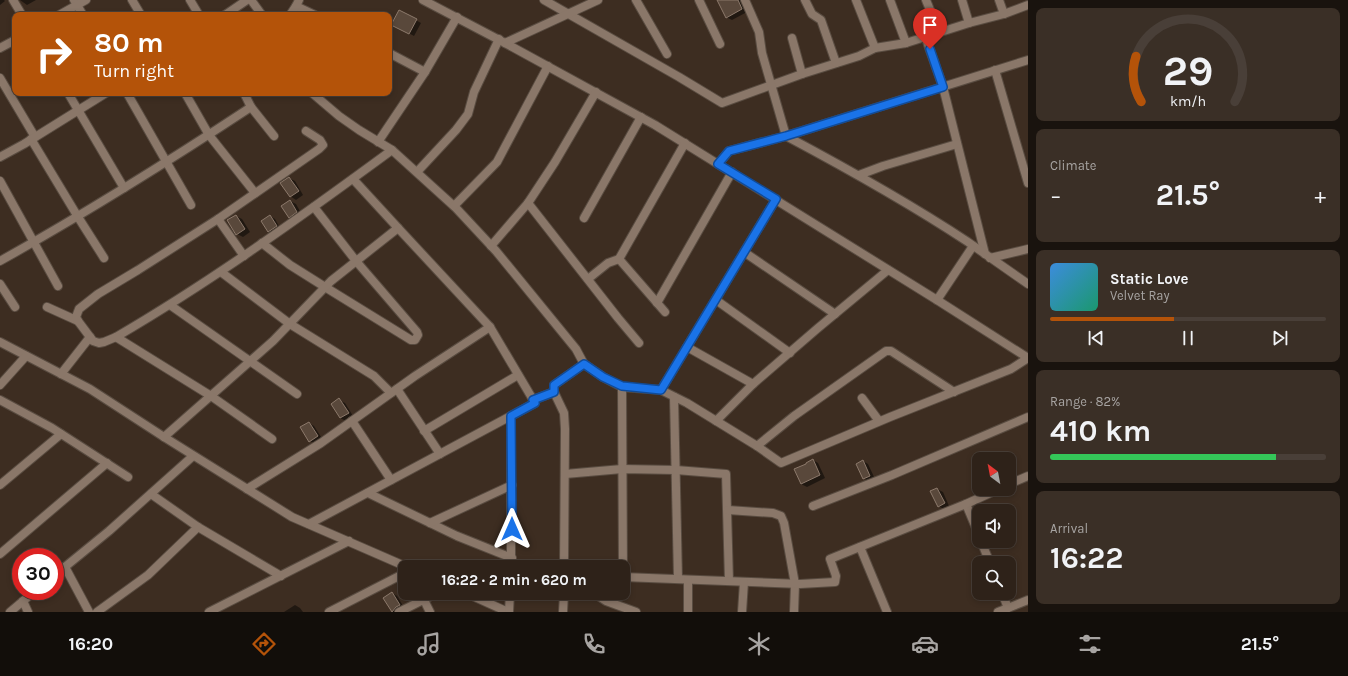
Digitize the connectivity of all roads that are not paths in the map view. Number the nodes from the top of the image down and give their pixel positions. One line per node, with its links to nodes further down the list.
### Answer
1 (13, 0): 22 (street)
2 (86, 0): 19 (street)
3 (132, 0): 25 (street)
4 (190, 0): 26 (street)
5 (247, 0): 27 (street)
6 (251, 0): 28 (street)
7 (423, 0): 33 (street)
8 (544, 0): 31 (street)
9 (598, 0): 31 (street)
10 (636, 0): 44 (street)
11 (699, 0): 41 (street)
12 (745, 0): 53 (street)
13 (805, 0): 47 (street)
14 (856, 0): 43 (street)
15 (890, 0): 40 (street)
16 (926, 0): 35 (street)
17 (962, 0): 34 (street)
18 (999, 0): 32 (street)
19 (76, 2): 23 (street); 24 (street)
20 (298, 3): 29 (street); 30 (street)
21 (1028, 5): 32 (street)
22 (20, 12)
23 (63, 12)
24 (81, 12)
25 (139, 12)
26 (197, 12)
27 (229, 12)
28 (260, 12)
29 (292, 12)
30 (310, 12)
31 (568, 14): 38 (street); 53 (street)
32 (1004, 14): 34 (street)
33 (457, 17): 38 (street); 50 (street)
34 (969, 22): 35 (street)
35 (939, 32): 36 (street)
36 (925, 36): 40 (street); 54 (street)
37 (792, 38): 51 (street)
38 (502, 41): 48 (street); 77 (street)
39 (12, 42): 42 (street)
40 (906, 43): 43 (street)
41 (720, 44)
42 (0, 48)
43 (875, 48): 47 (street)
44 (667, 54)
45 (392, 55): 50 (street)
46 (1028, 60): 49 (street)
47 (836, 63): 51 (street)
48 (548, 66): 55 (street); 88 (street)
49 (995, 70): 54 (street); 82 (street)
50 (425, 72): 70 (street)
51 (802, 74): 53 (street)
52 (0, 78): 69 (street)
53 (772, 85): 68 (street)
54 (943, 87): 68 (street); 72 (street)
55 (596, 92): 64 (street); 86 (street)
56 (70, 96): 63 (street)
57 (101, 96): 63 (street)
58 (129, 96): 75 (street)
59 (187, 96): 66 (street)
60 (246, 96): 62 (street)
61 (316, 96): 70 (street)
62 (251, 107): 66 (street); 67 (street)
63 (78, 110): 69 (street); 83 (street)
64 (640, 117): 71 (street); 91 (street)
65 (306, 131): 84 (street)
66 (209, 135): 75 (street); 84 (street)
67 (274, 136)
68 (786, 136): 76 (street); 79 (street)
69 (33, 138): 74 (street); 90 (street)
70 (378, 142): 73 (street)
71 (685, 143): 76 (street); 103 (street)
72 (957, 144): 79 (street); 101 (street)
73 (392, 150): 77 (street); 80 (street)
74 (0, 157)
75 (166, 162): 83 (street); 87 (street)
76 (718, 164): 78 (street)
77 (417, 172): 88 (street)
78 (732, 172): 85 (street); 115 (street)
79 (859, 175): 97 (street)
80 (353, 179): 89 (street); 93 (street)
81 (0, 182): 94 (street)
82 (1028, 183)
83 (124, 188): 90 (street)
84 (255, 193): 92 (street)
85 (776, 199): 99 (street); 106 (street)
86 (528, 203): 96 (street); 108 (street)
87 (191, 205)
88 (454, 206): 96 (street)
89 (314, 207): 95 (street); 105 (street)
90 (78, 217): 94 (street); 102 (street)
91 (584, 218)
92 (218, 219): 100 (street); 121 (street)
93 (398, 228): 105 (street); 123 (street)
94 (34, 242): 104 (street); 111 (street)
95 (262, 243): 100 (street); 112 (street)
96 (492, 246): 133 (street)
97 (973, 246): 101 (street); 114 (street)
98 (1028, 249): 101 (street)
99 (744, 252): 113 (street); 120 (street)
100 (244, 256): 107 (street)
101 (988, 256): 110 (street)
102 (104, 258)
103 (619, 259): 108 (street); 115 (street)
104 (0, 261)
105 (356, 261): 112 (street); 112 (street)
106 (888, 270): 114 (street); 120 (street)
107 (221, 272): 116 (street); 122 (street)
108 (588, 279): 127 (street)
109 (0, 284): 118 (street)
110 (1028, 284)
111 (58, 286)
112 (325, 287): 122 (street)
113 (716, 300): 128 (street); 129 (street)
114 (937, 300): 131 (street)
115 (657, 303): 119 (street)
116 (170, 305): 125 (street); 132 (street)
117 (47, 307): 121 (street)
118 (15, 308)
119 (665, 312)
120 (835, 314): 129 (street)
121 (78, 322): 124 (street)
122 (290, 324): 132 (street); 140 (street)
123 (490, 327): 135 (street); 140 (street)
124 (90, 337): 125 (street); 134 (street)
125 (116, 337): 144 (street)
126 (0, 342): 130 (street)
127 (639, 343)
128 (687, 347): 136 (street); 139 (street)
129 (790, 353): 136 (street)
130 (26, 356): 134 (street); 137 (street)
131 (1028, 358): 142 (street)
132 (250, 361): 143 (street); 144 (street)
133 (584, 364): 138 (street); 141 (street)
134 (61, 374): 156 (street)
135 (518, 374): 148 (street); 154 (street)
136 (754, 384): 152 (street)
137 (0, 385)
138 (622, 386): 139 (street); 162 (street)
139 (661, 390): 145 (street)
140 (394, 391): 151 (street); 154 (street)
141 (554, 392): 148 (street); 164 (street)
142 (954, 392): 153 (street); 158 (street)
143 (297, 394)
144 (211, 396): 156 (street); 157 (street)
145 (674, 397): 152 (street); 163 (street)
146 (862, 398): 153 (street)
147 (0, 400): 155 (street)
148 (533, 400): 149 (street)
149 (511, 416): 159 (street); 170 (street)
150 (1028, 417): 176 (street)
151 (352, 421): 167 (street); 171 (street)
152 (716, 421): 158 (street)
153 (880, 421): 158 (street)
154 (424, 431): 159 (street)
155 (61, 434): 161 (street); 169 (street)
156 (164, 437): 160 (street)
157 (272, 439)
158 (757, 446)
159 (440, 454): 167 (street)
160 (193, 456): 171 (street); 173 (street)
161 (107, 463): 166 (street); 184 (street)
162 (622, 469): 163 (street); 164 (street); 187 (street)
163 (676, 470): 177 (street); 193 (street)
164 (565, 474): 186 (street)
165 (1028, 476): 168 (street)
166 (128, 477)
167 (391, 480): 172 (street)
168 (1016, 481)
169 (0, 485)
170 (512, 485): 179 (street); 185 (street)
171 (247, 489): 180 (street)
172 (368, 493): 179 (street); 180 (street)
173 (151, 494): 181 (street); 189 (street)
174 (984, 496): 175 (street)
175 (966, 504): 178 (street); 183 (street)
176 (812, 506)
177 (728, 510): 195 (street); 197 (street)
178 (972, 518)
179 (430, 523): 185 (street)
180 (310, 524): 182 (street)
181 (198, 527): 190 (street); 210 (street)
182 (349, 541): 188 (street); 190 (street)
183 (860, 546): 197 (street); 221 (street)
184 (0, 554)
185 (512, 558)
186 (564, 560)
187 (623, 560)
188 (398, 563)
189 (65, 567): 209 (street)
190 (281, 576): 211 (street)
191 (630, 577): 193 (street)
192 (398, 578): 212 (street)
193 (678, 579): 194 (street)
194 (688, 580): 195 (street); 218 (street)
195 (729, 581): 196 (street)
196 (744, 582): 197 (street); 219 (street)
197 (795, 584): 220 (street)
198 (424, 600): 213 (street); 214 (street)
199 (481, 600): 215 (street)
200 (509, 600): 215 (street)
201 (564, 600): 216 (street)
202 (604, 600): 217 (street)
203 (1005, 600): 206 (street)
204 (1028, 600): 206 (street)
205 (23, 601): 207 (street); 208 (street)
206 (1008, 608): 222 (street)
207 (10, 612)
208 (28, 612)
209 (89, 612)
210 (97, 612)
211 (209, 612)
212 (329, 612)
213 (399, 612)
214 (430, 612)
215 (507, 612)
216 (563, 612)
217 (636, 612)
218 (688, 612)
219 (742, 612)
220 (794, 612)
221 (887, 612)
222 (998, 612)

